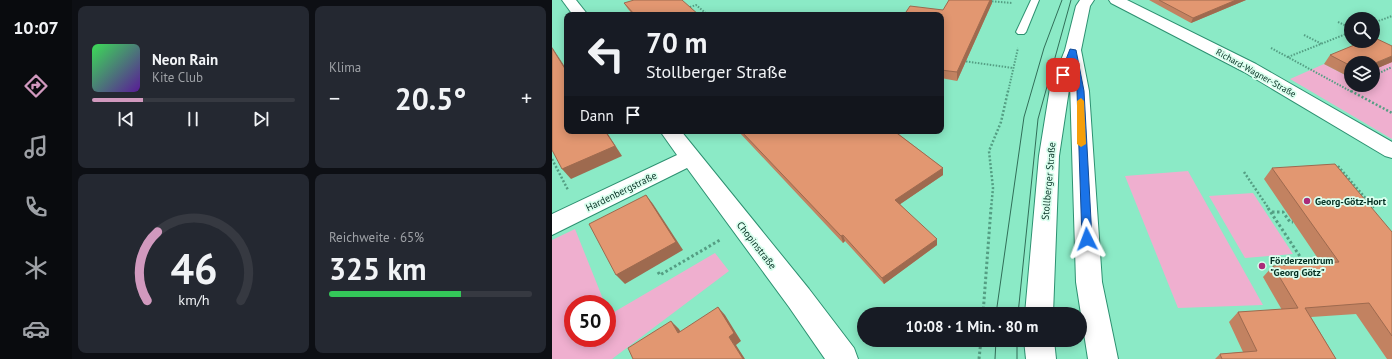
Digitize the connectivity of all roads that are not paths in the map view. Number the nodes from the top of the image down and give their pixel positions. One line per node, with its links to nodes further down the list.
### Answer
1 (569, 0): 5 (street)
2 (1116, 0): 9 (street, Richard-Wagner-Straße)
3 (1084, 2): 7 (street, Stollberger Straße)
4 (1034, 3): 6 (lane)
5 (579, 12)
6 (1021, 32)
7 (1073, 50): 12 (street, Stollberger Straße); 16 (street, Stollberger Straße)
8 (672, 134): 10 (street, Chopinstraße)
9 (1392, 151)
10 (690, 157): 11 (street, Hardenbergstraße); 14 (street, Chopinstraße)
11 (552, 225)
12 (1039, 307)
13 (1040, 347): 15 (street)
14 (843, 359)
15 (1041, 359)
16 (1103, 359)

